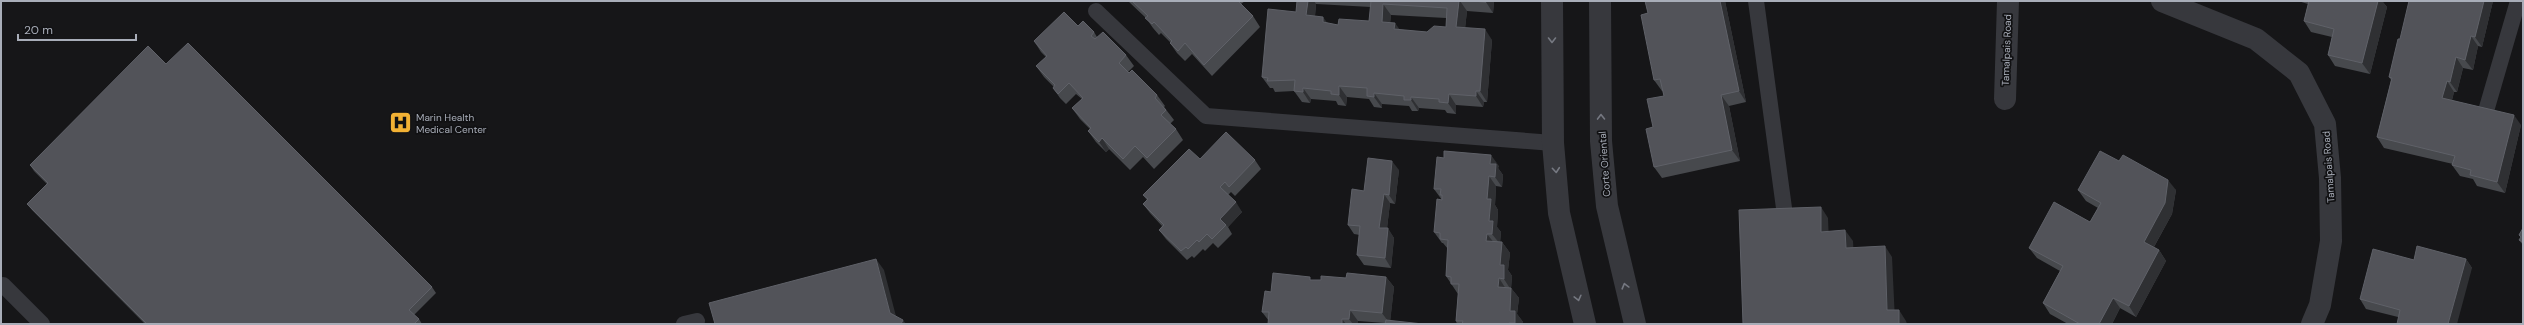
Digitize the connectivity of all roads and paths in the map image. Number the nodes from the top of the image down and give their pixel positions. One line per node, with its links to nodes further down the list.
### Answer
1 (1552, 1): 10 (street, one-way to 10)
2 (1600, 1): 15 (street, Corte Oriental, one-way to 2)
3 (1756, 1): 11 (lane)
4 (2008, 1): 8 (street, Tamalpais Road)
5 (2162, 1): 16 (street, Tamalpais Road)
6 (2518, 1): 9 (lane)
7 (1096, 11): 10 (lane)
8 (2005, 99)
9 (2486, 111)
10 (1553, 143): 14 (street, one-way to 14)
11 (1784, 208)
12 (1, 287): 13 (lane)
13 (42, 324)
14 (1585, 324)
15 (1635, 324)
16 (2312, 324)

